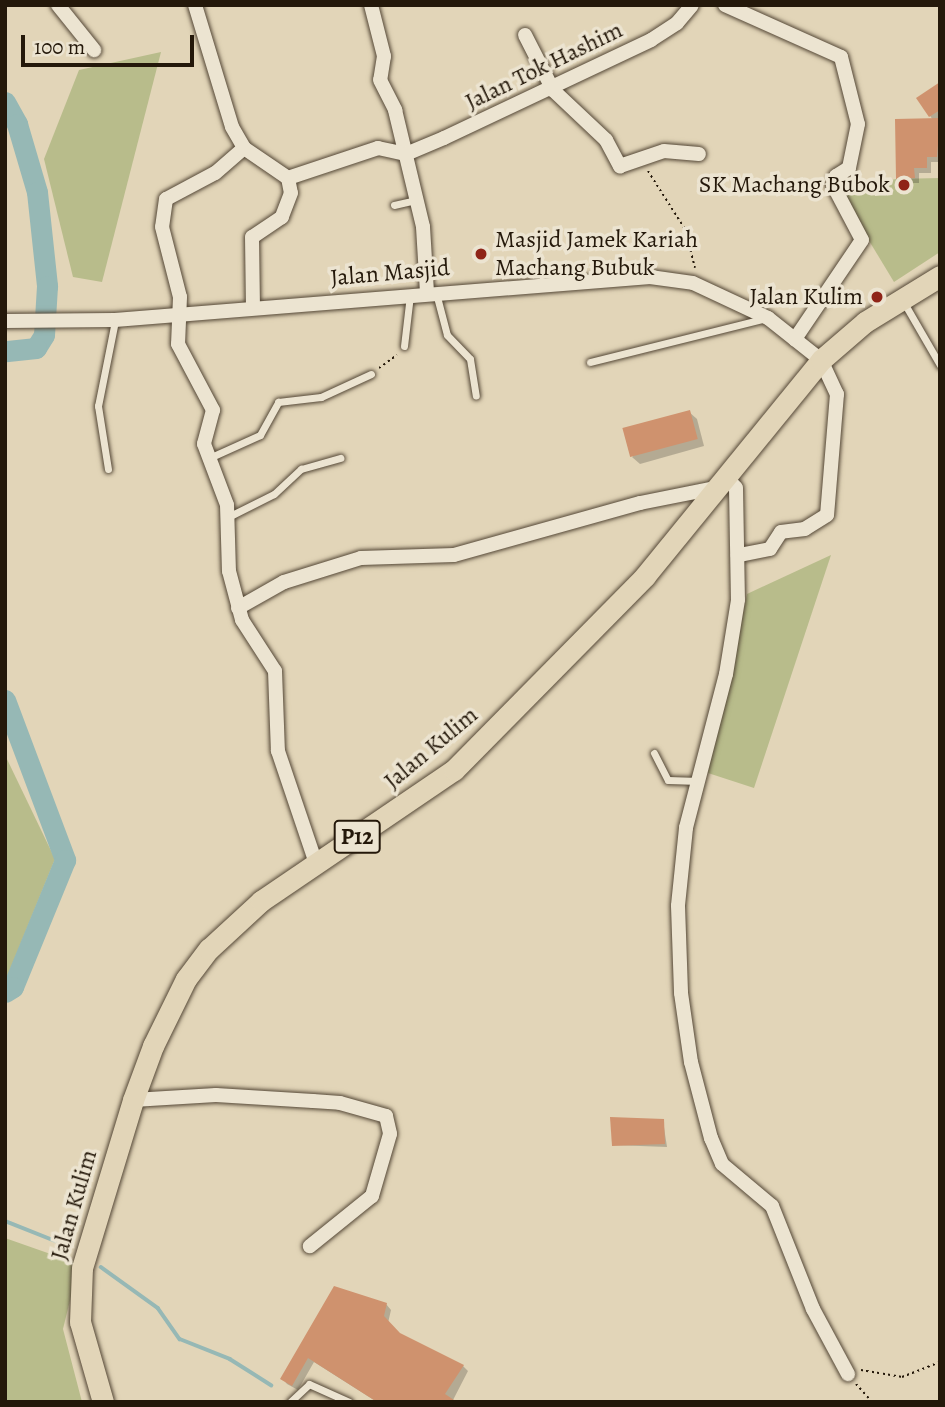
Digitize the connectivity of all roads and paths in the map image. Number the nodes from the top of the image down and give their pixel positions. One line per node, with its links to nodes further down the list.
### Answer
1 (58, 5): 7 (street)
2 (195, 5): 9 (street)
3 (371, 5): 10 (street)
4 (692, 5): 8 (street, Jalan Tok Hashim)
5 (725, 5): 26 (street)
6 (525, 35): 8 (street)
7 (94, 50)
8 (553, 90): 10 (street, Jalan Tok Hashim); 12 (street)
9 (244, 148): 13 (street); 22 (street)
10 (406, 154): 13 (street); 14 (street)
11 (699, 154): 12 (street)
12 (642, 161): 17 (path)
13 (288, 178): 21 (street)
14 (416, 201): 15 (lane); 18 (street)
15 (394, 205)
16 (940, 276): 20 (main road, Jalan Kulim / P12)
17 (696, 284): 18 (street, Jalan Masjid); 23 (street, Jalan Masjid)
18 (432, 293): 19 (street, Jalan Masjid); 32 (lane)
19 (411, 294): 21 (street, Jalan Masjid); 27 (lane)
20 (901, 297): 28 (main road, Jalan Kulim / P12); 30 (lane)
21 (253, 308): 22 (street, Jalan Masjid)
22 (178, 314): 24 (street, Jalan Masjid); 33 (street)
23 (768, 318): 26 (street, Jalan Masjid); 29 (lane)
24 (115, 320): 25 (street, Jalan Masjid); 35 (lane)
25 (5, 321)
26 (795, 339): 28 (street, Jalan Masjid)
27 (404, 345): 31 (path)
28 (821, 360): 36 (main road, Jalan Kulim / P12); 38 (street)
29 (590, 362)
30 (940, 365)
31 (371, 374): 33 (lane)
32 (476, 396)
33 (208, 458): 37 (street)
34 (340, 458): 37 (lane)
35 (108, 469)
36 (720, 482): 38 (street); 39 (street); 42 (main road, Jalan Kulim / P12)
37 (228, 518): 39 (street)
38 (738, 555): 41 (street)
39 (238, 608): 42 (street)
40 (654, 753): 41 (lane)
41 (699, 781): 46 (street)
42 (316, 863): 43 (main road, Jalan Kulim / P12)
43 (134, 1100): 44 (street); 47 (main road, Jalan Kulim / P12)
44 (310, 1246)
45 (940, 1362): 46 (path)
46 (848, 1374): 50 (path)
47 (103, 1402)
48 (290, 1402): 49 (lane)
49 (349, 1402)
50 (872, 1402)

